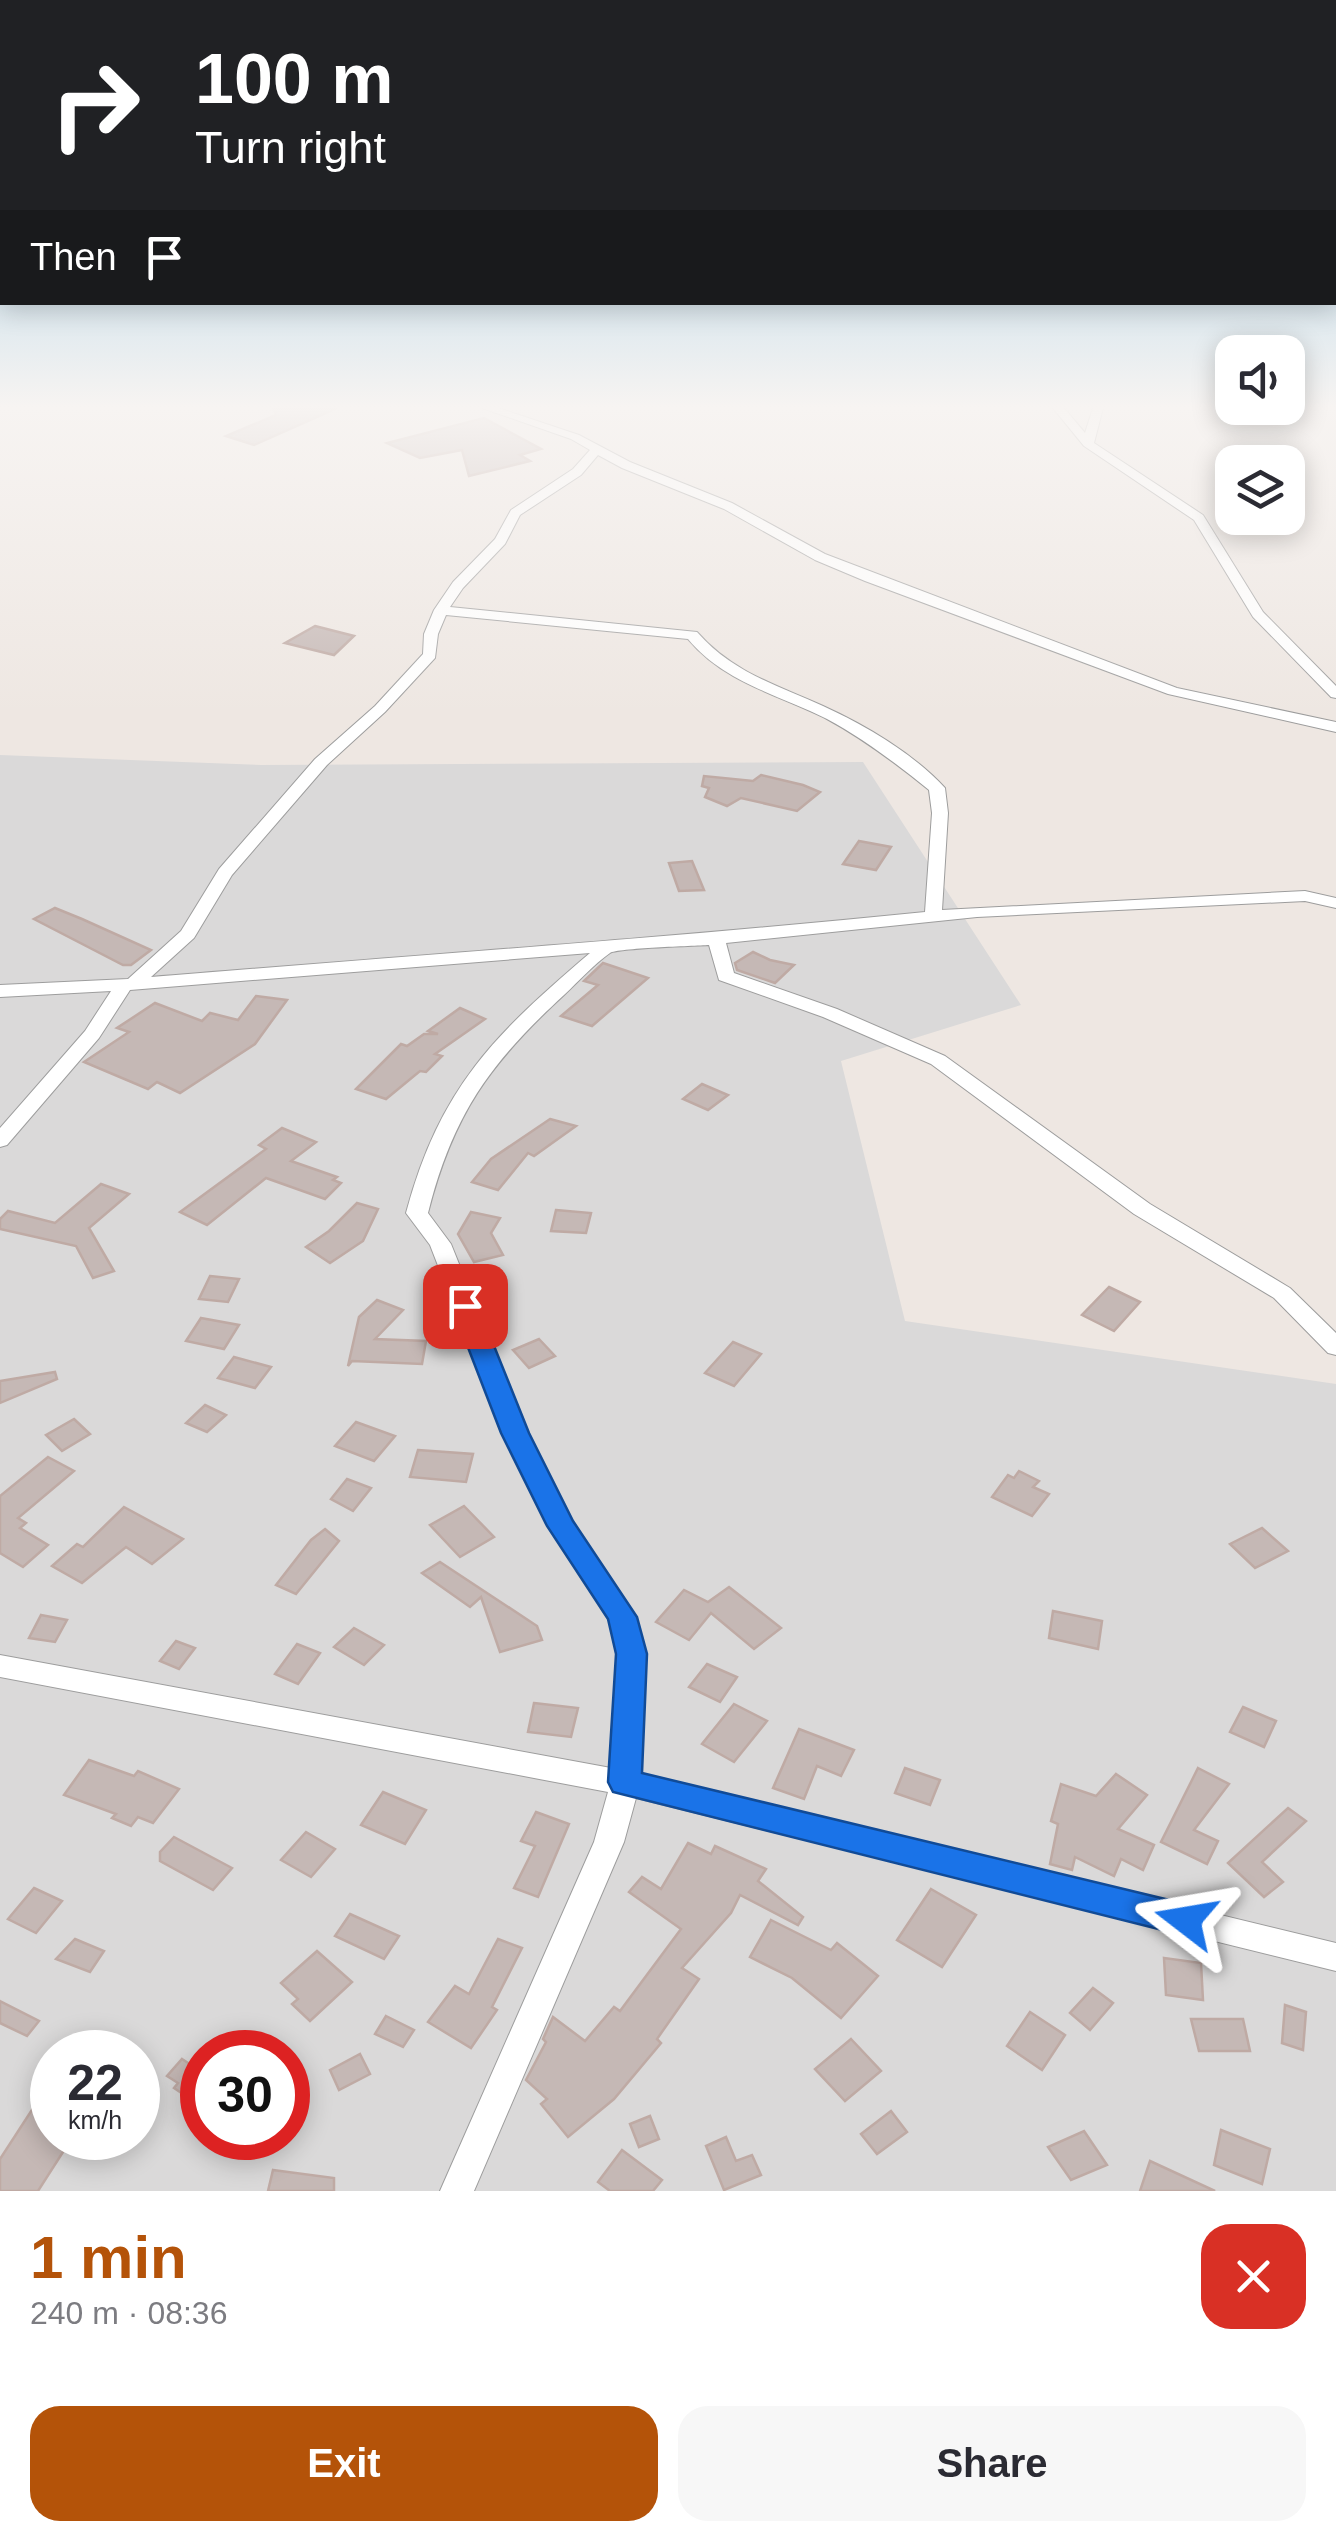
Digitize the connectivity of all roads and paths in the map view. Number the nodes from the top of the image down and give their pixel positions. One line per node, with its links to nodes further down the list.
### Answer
1 (521, 510): 4 (street)
2 (736, 510): 6 (street)
3 (1186, 510): 5 (street)
4 (441, 610): 8 (street); 11 (street)
5 (1336, 694)
6 (1336, 727)
7 (1336, 904): 8 (street)
8 (933, 916): 9 (street)
9 (716, 939): 10 (street); 14 (street)
10 (587, 947): 11 (street); 16 (street)
11 (128, 985): 12 (street); 13 (street)
12 (0, 991)
13 (0, 1141)
14 (1336, 1346)
15 (0, 1666): 16 (street)
16 (625, 1782): 17 (street); 18 (street)
17 (1336, 1957)
18 (457, 2191)

